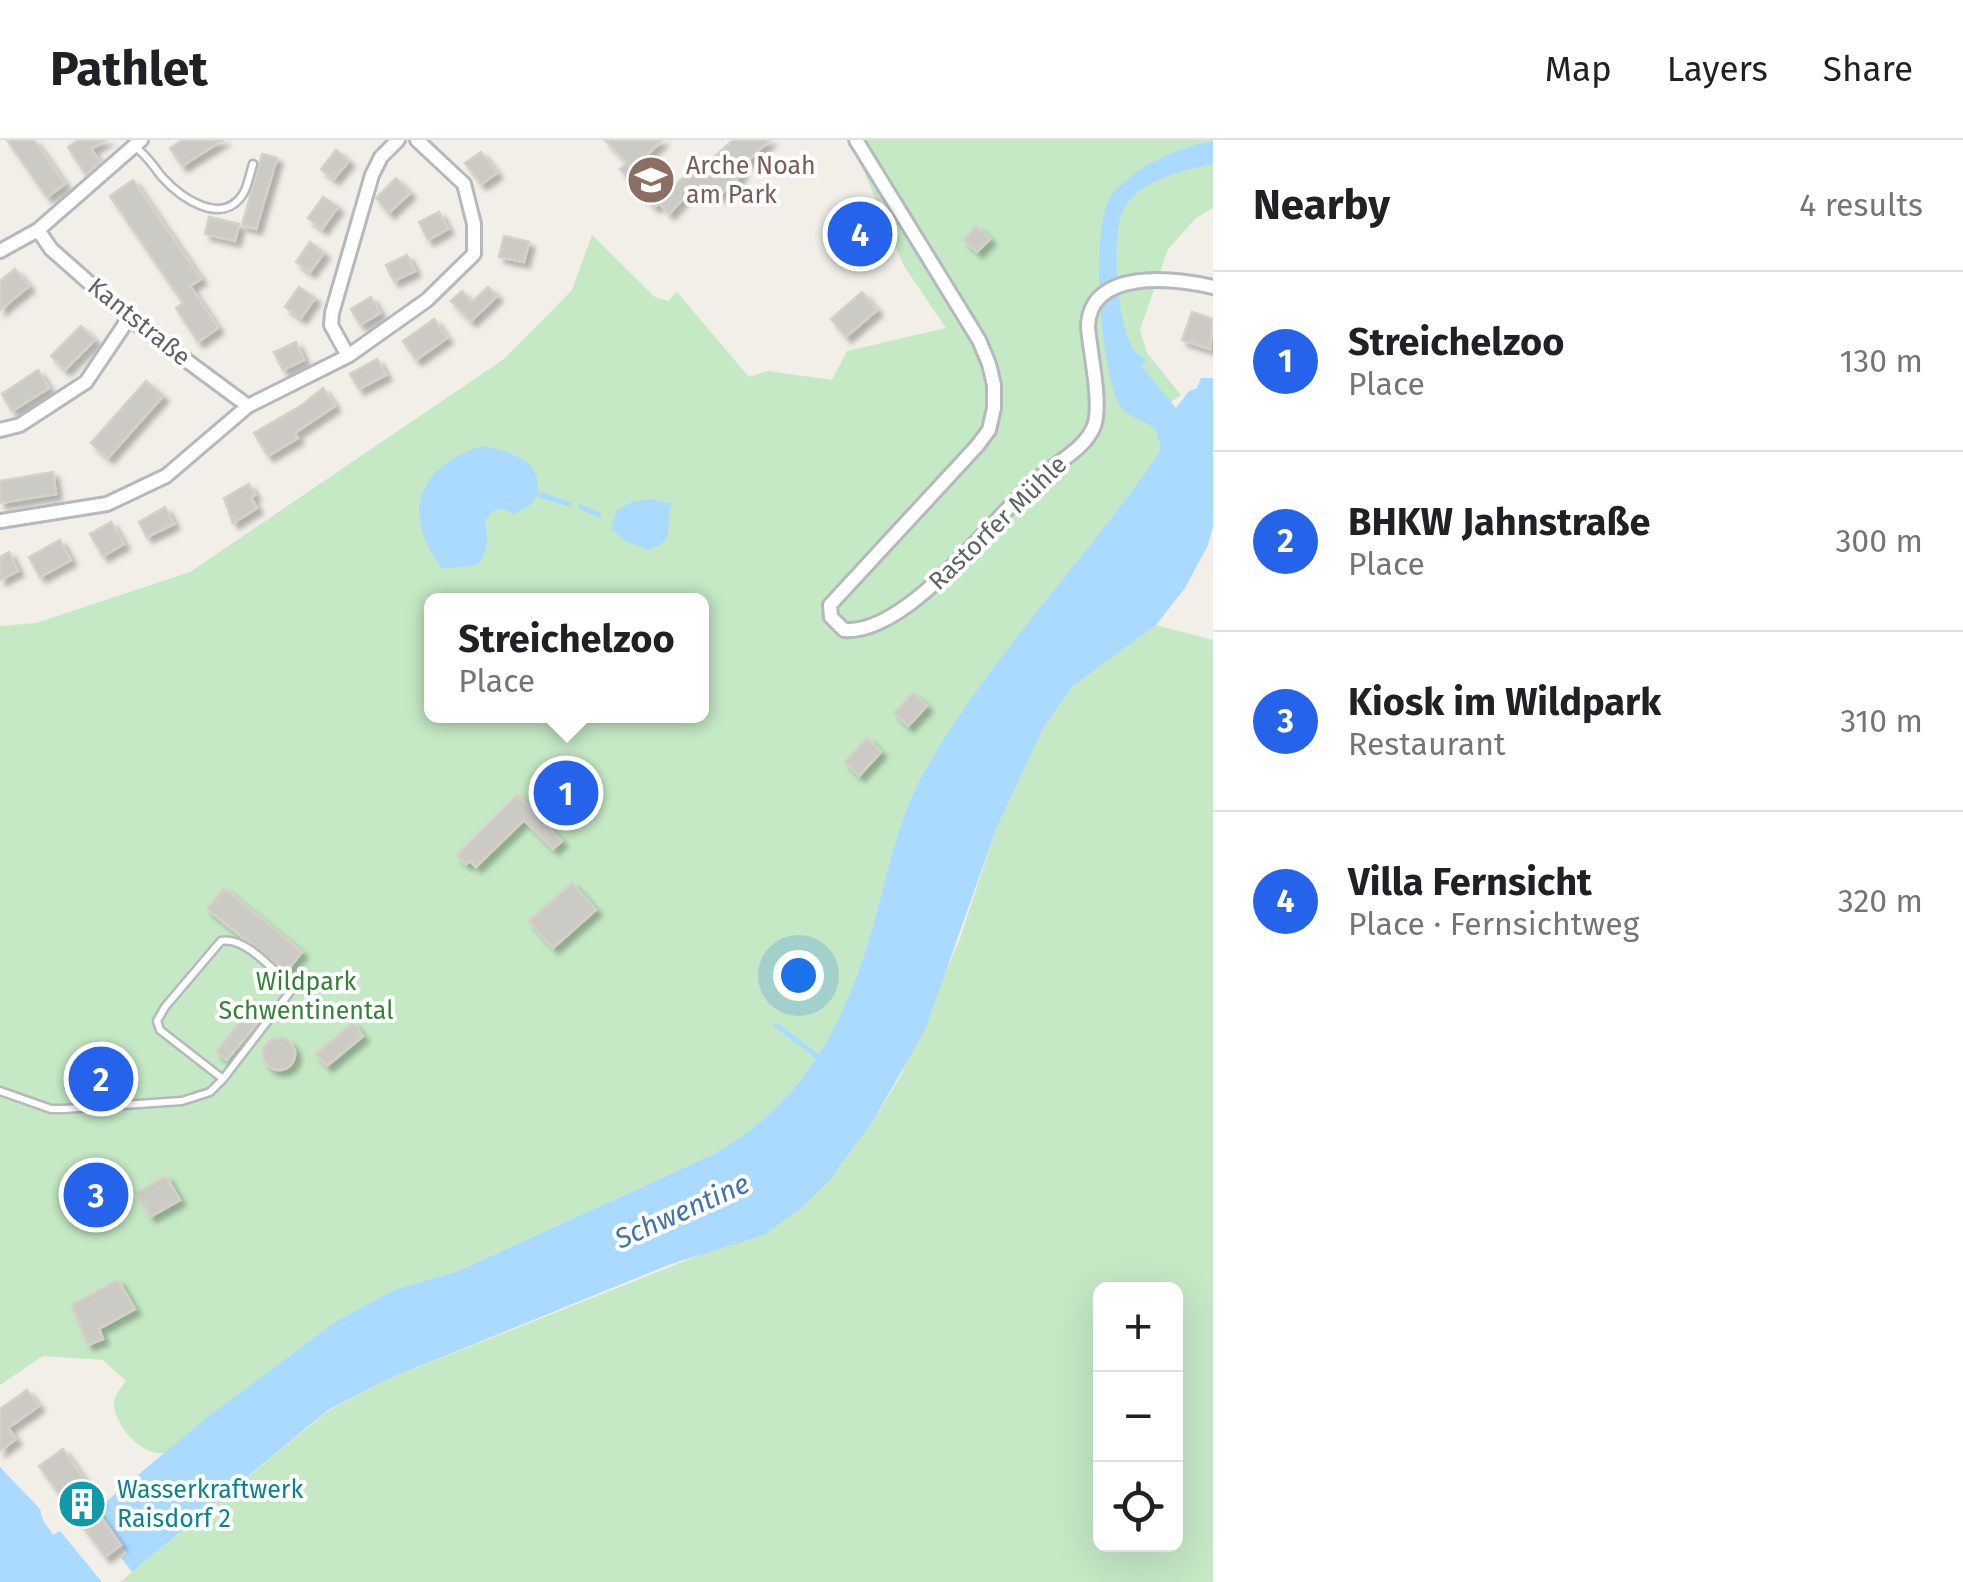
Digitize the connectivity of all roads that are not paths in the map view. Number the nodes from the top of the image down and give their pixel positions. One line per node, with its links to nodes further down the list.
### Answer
1 (398, 140): 10 (street)
2 (417, 140): 10 (street)
3 (856, 140): 8 (street, Rastorfer Mühle)
4 (138, 143): 5 (lane); 6 (street)
5 (254, 164)
6 (38, 230): 7 (street); 9 (street, Kantstraße)
7 (0, 251)
8 (1213, 287)
9 (128, 318): 11 (street, Kantstraße); 12 (street)
10 (348, 356): 11 (street)
11 (248, 406): 13 (street)
12 (0, 430)
13 (0, 522)
14 (223, 1079): 14 (lane); 15 (lane)
15 (0, 1091)

